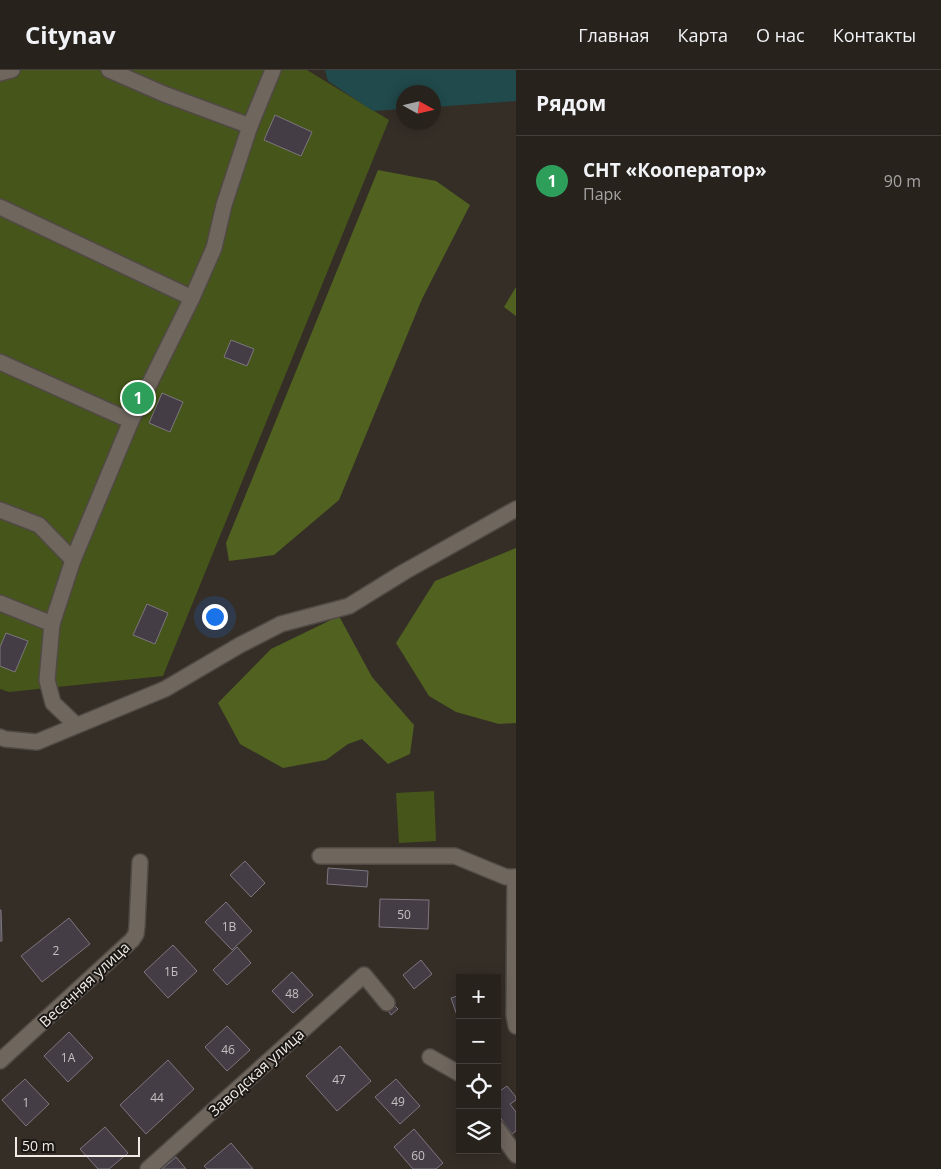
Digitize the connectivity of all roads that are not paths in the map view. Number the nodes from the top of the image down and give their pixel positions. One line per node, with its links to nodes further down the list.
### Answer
1 (12, 70): 4 (street)
2 (109, 70): 5 (street)
3 (273, 70): 5 (street)
4 (0, 73)
5 (250, 126): 7 (street)
6 (0, 207): 7 (street)
7 (192, 298): 9 (street)
8 (0, 362): 9 (street)
9 (131, 421): 12 (street)
10 (516, 509): 15 (street)
11 (0, 510): 12 (street)
12 (72, 560): 14 (street)
13 (0, 603): 14 (street)
14 (52, 624): 15 (street)
15 (76, 725): 16 (street)
16 (0, 737)
17 (320, 856): 19 (street)
18 (140, 862): 23 (street, Весенняя улица)
19 (516, 877): 21 (street)
20 (387, 1003): 27 (street, Заводская улица)
21 (516, 1026)
22 (430, 1057): 24 (street)
23 (0, 1061)
24 (456, 1072)
25 (501, 1133): 26 (street)
26 (516, 1154)
27 (148, 1169)

